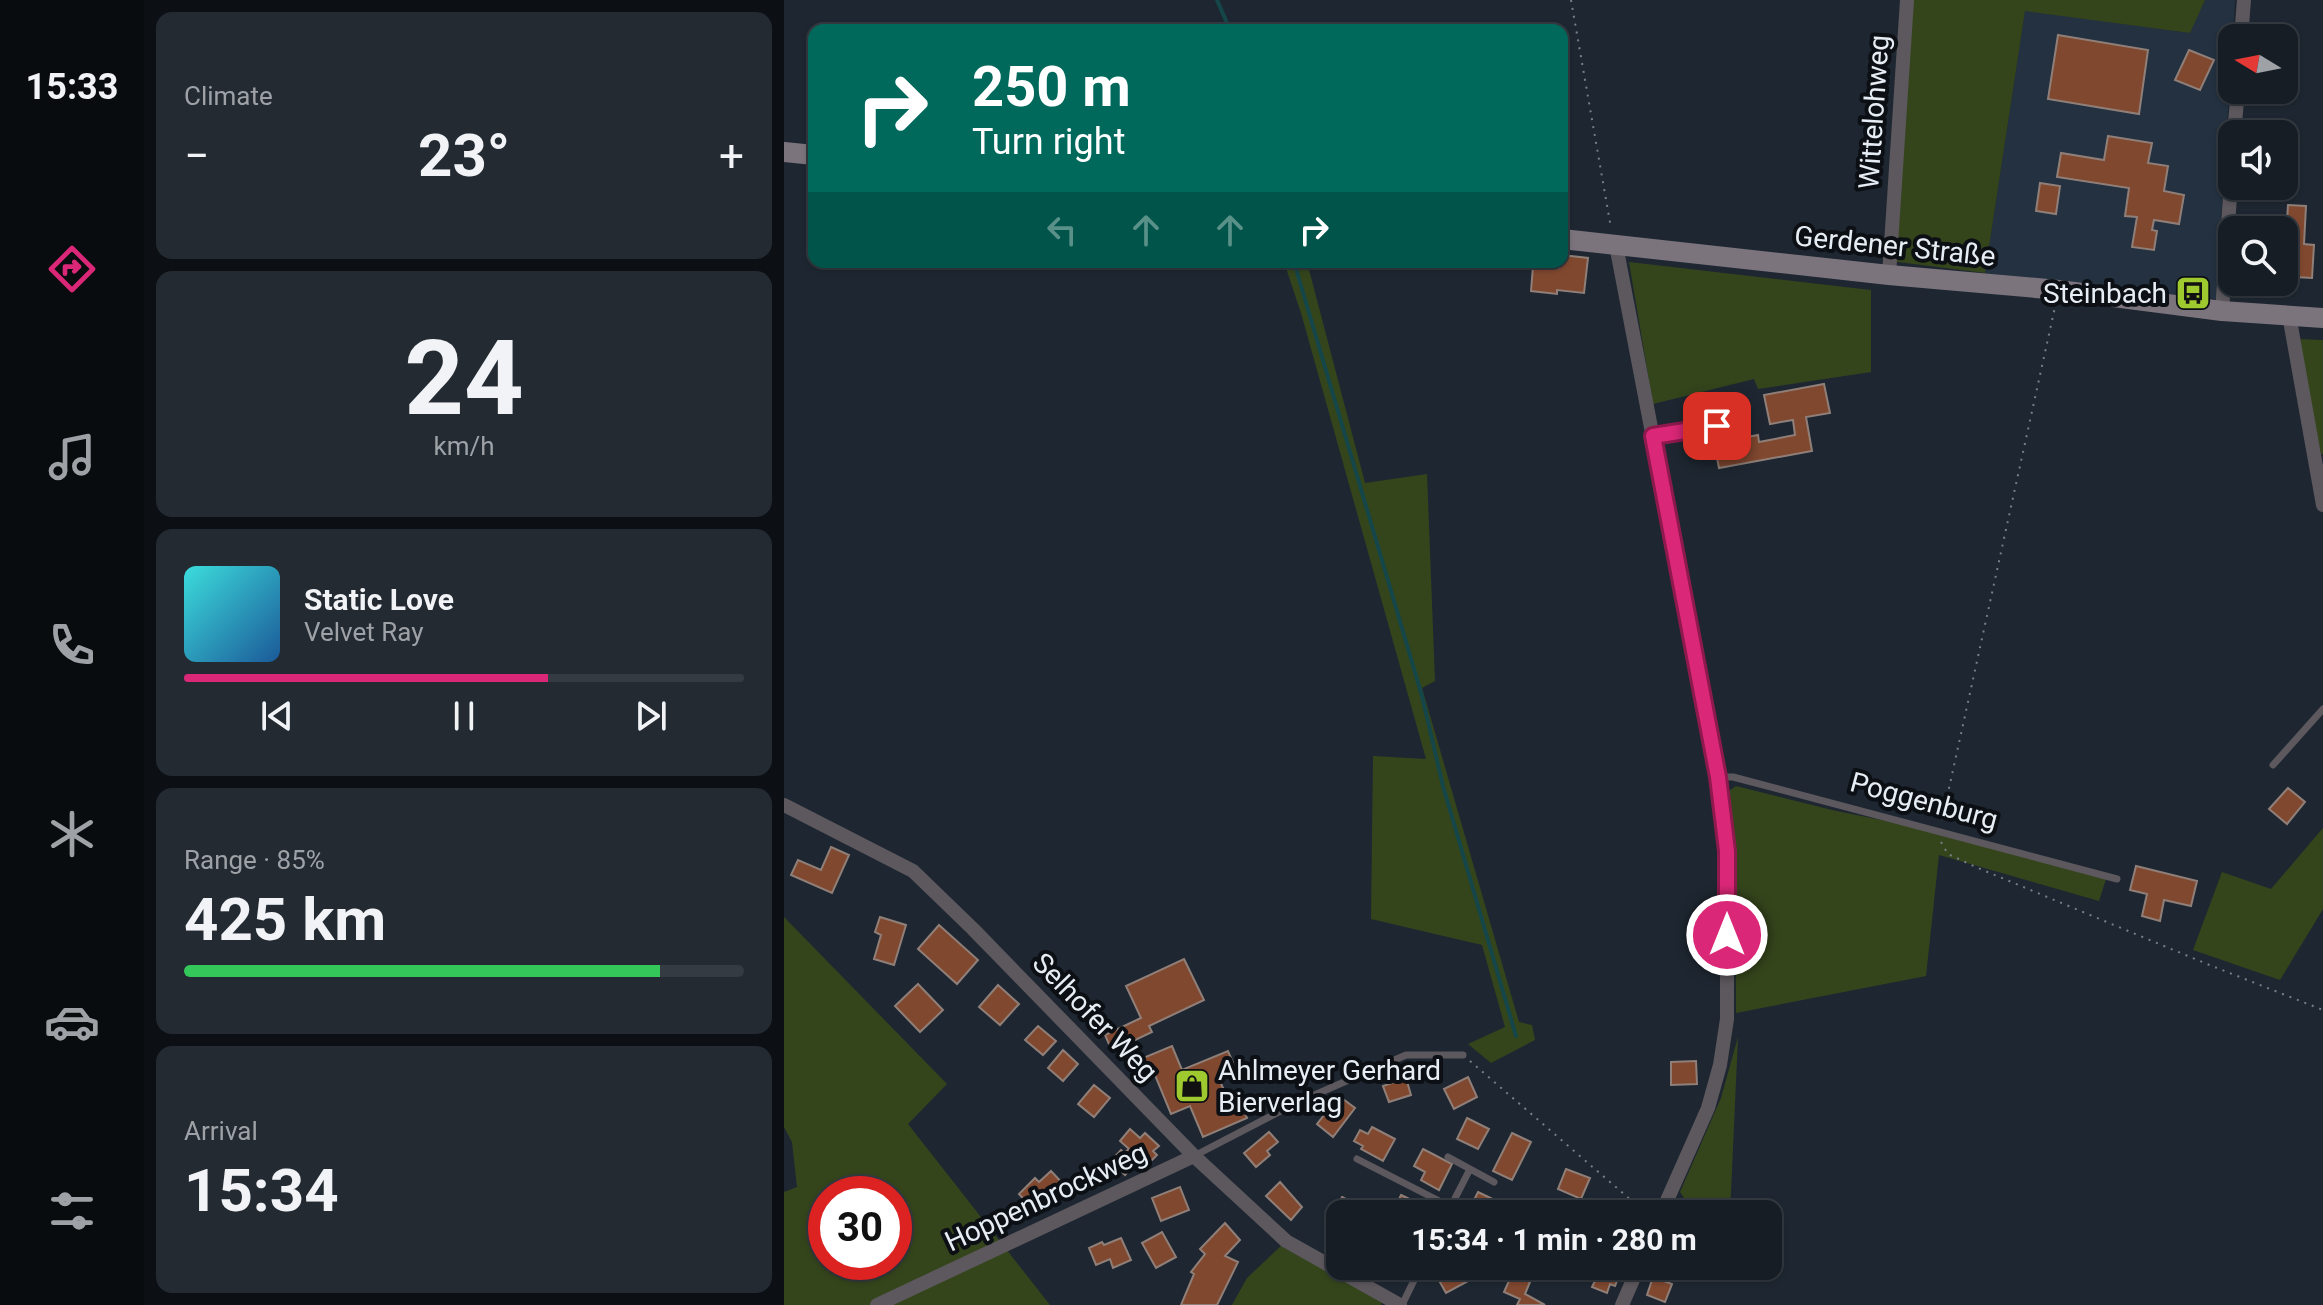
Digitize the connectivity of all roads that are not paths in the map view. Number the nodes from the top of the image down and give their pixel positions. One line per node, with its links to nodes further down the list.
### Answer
1 (1907, 0): 9 (street, Wittelohweg)
2 (2244, 0): 3 (street)
3 (2242, 24)
4 (784, 152): 5 (main road)
5 (808, 154)
6 (2230, 200): 10 (street)
7 (1568, 240): 8 (main road, Gerdener Straße)
8 (1616, 245): 9 (main road, Gerdener Straße); 14 (street)
9 (1889, 275): 10 (main road, Gerdener Straße)
10 (2222, 311): 11 (main road, Gerdener Straße)
11 (2289, 315): 12 (main road, Gerdener Straße); 15 (street)
12 (2323, 318)
13 (1745, 431): 14 (lane)
14 (1653, 436): 18 (street)
15 (2323, 505)
16 (2323, 709): 17 (lane)
17 (2273, 765)
18 (1718, 777): 20 (lane, Poggenburg); 29 (street)
19 (784, 805): 22 (street, Selhofer Weg)
20 (2117, 879)
21 (1463, 1055): 22 (lane)
22 (1194, 1156): 32 (street, Hoppenbrockweg); 33 (street, Selhofer Weg)
23 (1448, 1157): 25 (lane)
24 (1357, 1159): 27 (lane)
25 (1470, 1169): 26 (lane); 28 (lane)
26 (1494, 1182)
27 (1431, 1200)
28 (1454, 1200)
29 (1667, 1200)
30 (1414, 1280): 33 (lane)
31 (1633, 1280): 34 (street)
32 (877, 1305)
33 (1401, 1305)
34 (1622, 1305)

